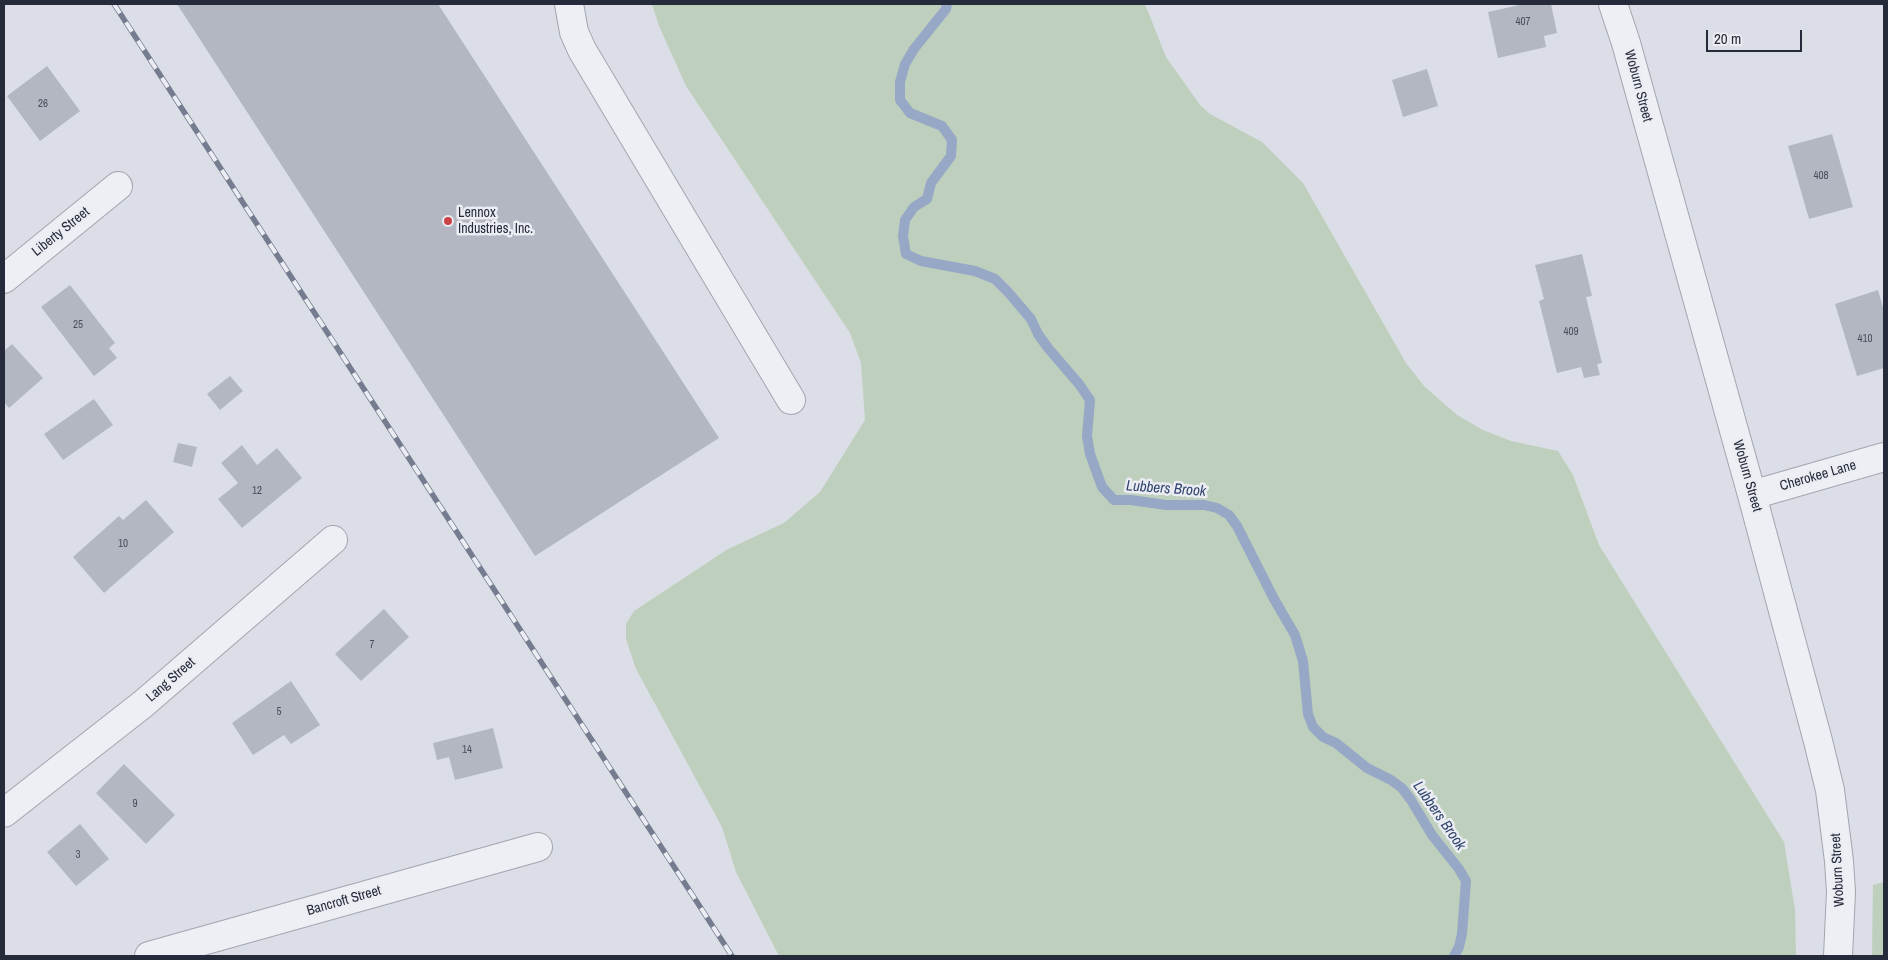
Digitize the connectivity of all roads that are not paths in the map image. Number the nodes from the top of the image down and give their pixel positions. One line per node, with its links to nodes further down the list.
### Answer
1 (569, 4): 5 (street)
2 (1613, 4): 7 (street, Woburn Street)
3 (118, 186): 4 (street, Liberty Street)
4 (4, 279)
5 (791, 400)
6 (1884, 457): 7 (street, Cherokee Lane)
7 (1752, 495): 12 (street, Woburn Street)
8 (333, 540): 9 (street, Lang Street)
9 (4, 813)
10 (538, 847): 11 (street, Bancroft Street)
11 (149, 956)
12 (1838, 956)

